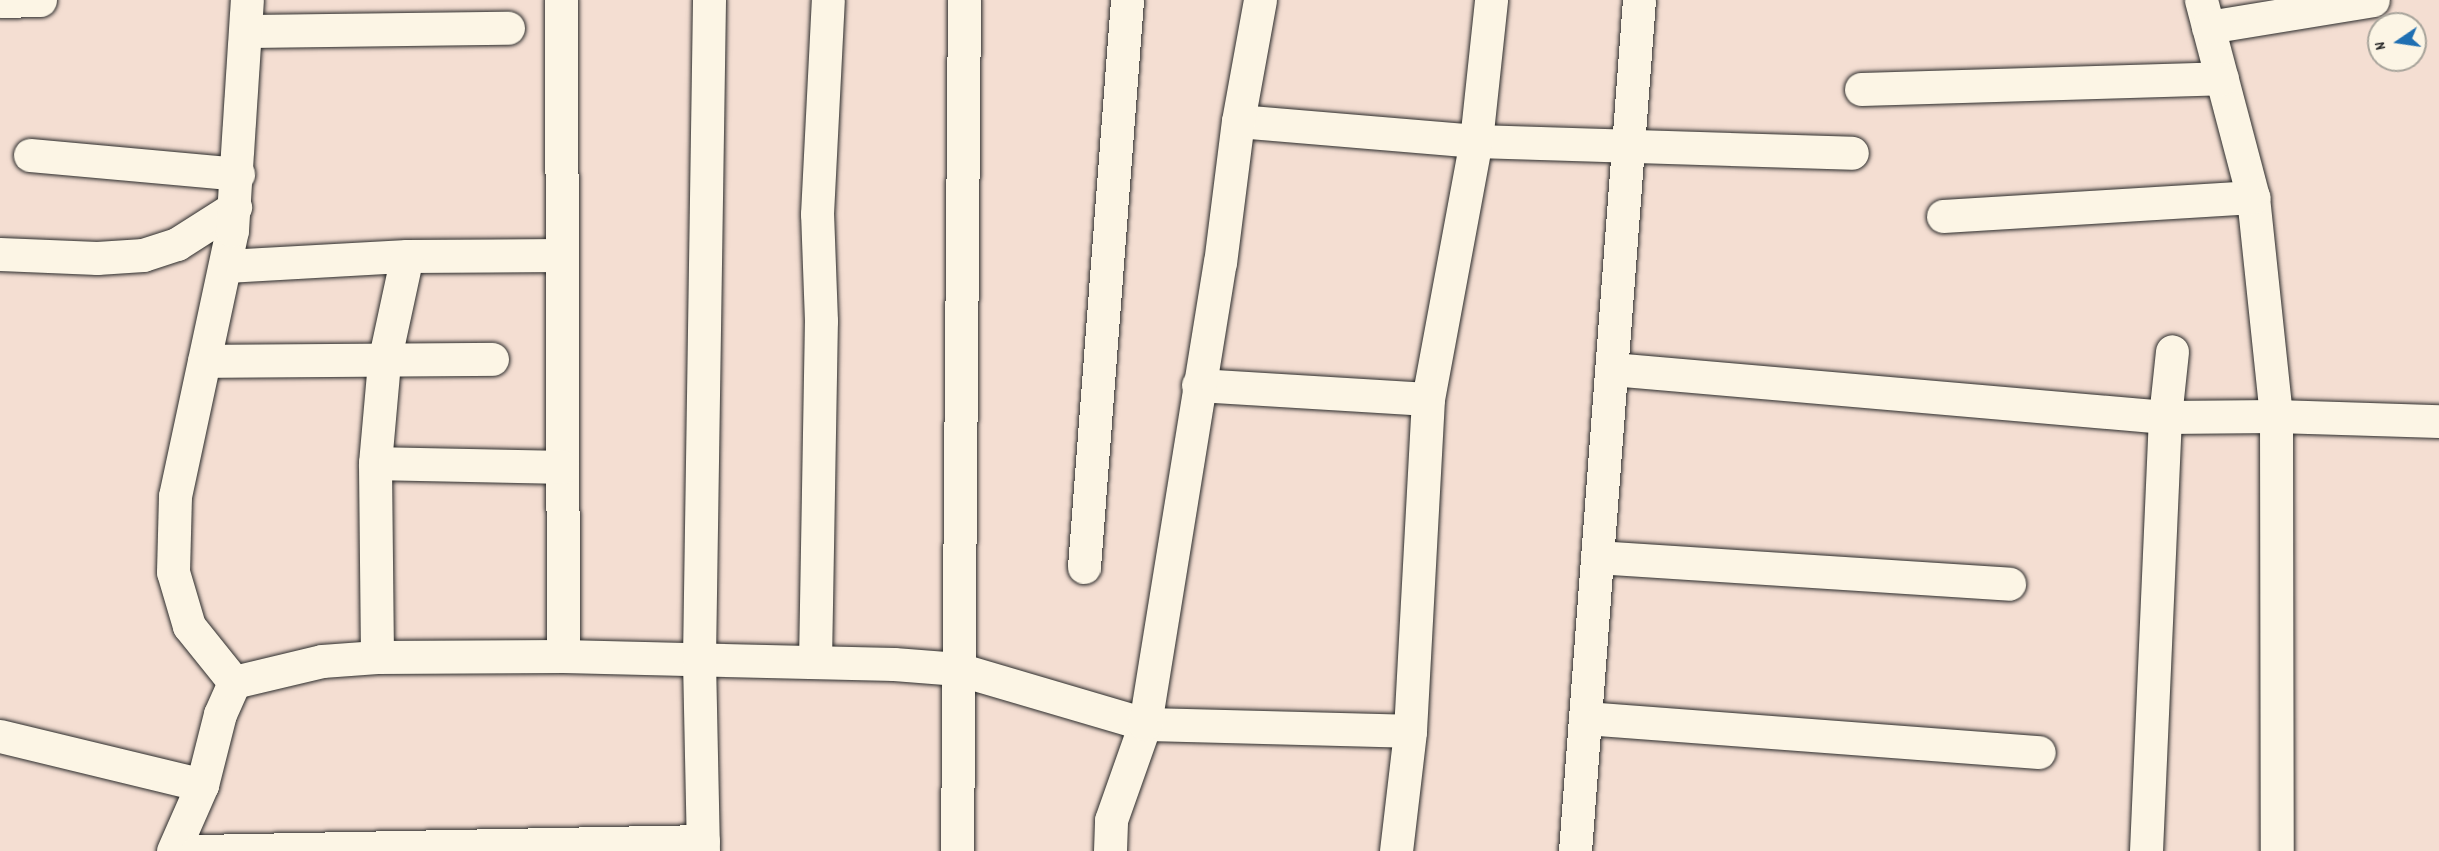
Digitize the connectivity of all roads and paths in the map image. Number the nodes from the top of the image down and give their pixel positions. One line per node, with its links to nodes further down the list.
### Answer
1 (40, 0): 11 (street)
2 (561, 0): 27 (street)
3 (709, 0): 46 (street)
4 (828, 0): 47 (street)
5 (964, 0): 48 (street)
6 (1127, 0): 42 (street)
7 (1260, 0): 17 (street)
8 (1491, 0): 18 (street)
9 (1639, 0): 19 (street)
10 (2373, 0): 12 (street)
11 (0, 1)
12 (2204, 13): 15 (street)
13 (247, 16): 14 (street); 22 (street)
14 (508, 28)
15 (2222, 78): 16 (street); 23 (street)
16 (1861, 89)
17 (1238, 121): 18 (street); 34 (street)
18 (1476, 141): 19 (street); 35 (street)
19 (1628, 144): 20 (street); 33 (street)
20 (1852, 153)
21 (30, 155): 22 (street)
22 (238, 174): 25 (street)
23 (2253, 198): 24 (street); 36 (street)
24 (1943, 216)
25 (231, 238): 26 (street); 28 (street); 31 (street)
26 (0, 254)
27 (562, 255): 28 (street); 40 (street)
28 (407, 256): 32 (street)
29 (2172, 351): 37 (street)
30 (492, 359): 32 (street)
31 (204, 361): 32 (street); 49 (street)
32 (384, 362): 39 (street)
33 (1612, 369): 37 (street); 41 (street)
34 (1198, 385): 35 (street); 51 (street)
35 (1428, 399): 52 (street)
36 (2276, 416): 37 (street); 38 (street); 64 (street)
37 (2165, 417): 63 (street)
38 (2439, 421)
39 (375, 463): 40 (street); 45 (street)
40 (562, 467): 44 (street)
41 (1597, 557): 43 (street); 50 (street)
42 (1084, 567)
43 (2009, 584)
44 (563, 656): 45 (street); 46 (street)
45 (377, 657): 49 (street)
46 (699, 659): 47 (street); 56 (street)
47 (815, 662): 48 (street)
48 (958, 669): 51 (street); 59 (street)
49 (234, 682): 55 (street)
50 (1585, 718): 54 (street); 62 (street)
51 (1145, 724): 52 (street); 60 (street)
52 (1410, 730): 61 (street)
53 (0, 736): 55 (street)
54 (2039, 752)
55 (202, 785): 57 (street)
56 (703, 846): 58 (street)
57 (173, 851)
58 (198, 851)
59 (957, 851)
60 (1110, 851)
61 (1396, 851)
62 (1575, 851)
63 (2146, 851)
64 (2277, 851)

